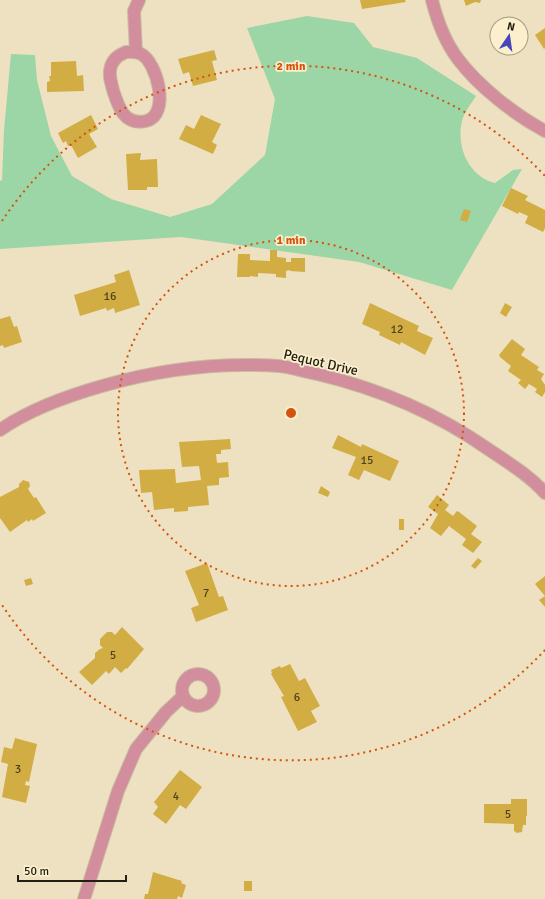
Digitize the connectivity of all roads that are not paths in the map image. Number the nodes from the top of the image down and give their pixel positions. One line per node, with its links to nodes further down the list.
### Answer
1 (139, 0): 3 (street)
2 (432, 0): 4 (street)
3 (136, 52): 3 (street)
4 (545, 131)
5 (0, 430): 6 (street, Pequot Drive)
6 (545, 493)
7 (183, 696): 8 (street)
8 (84, 899)

